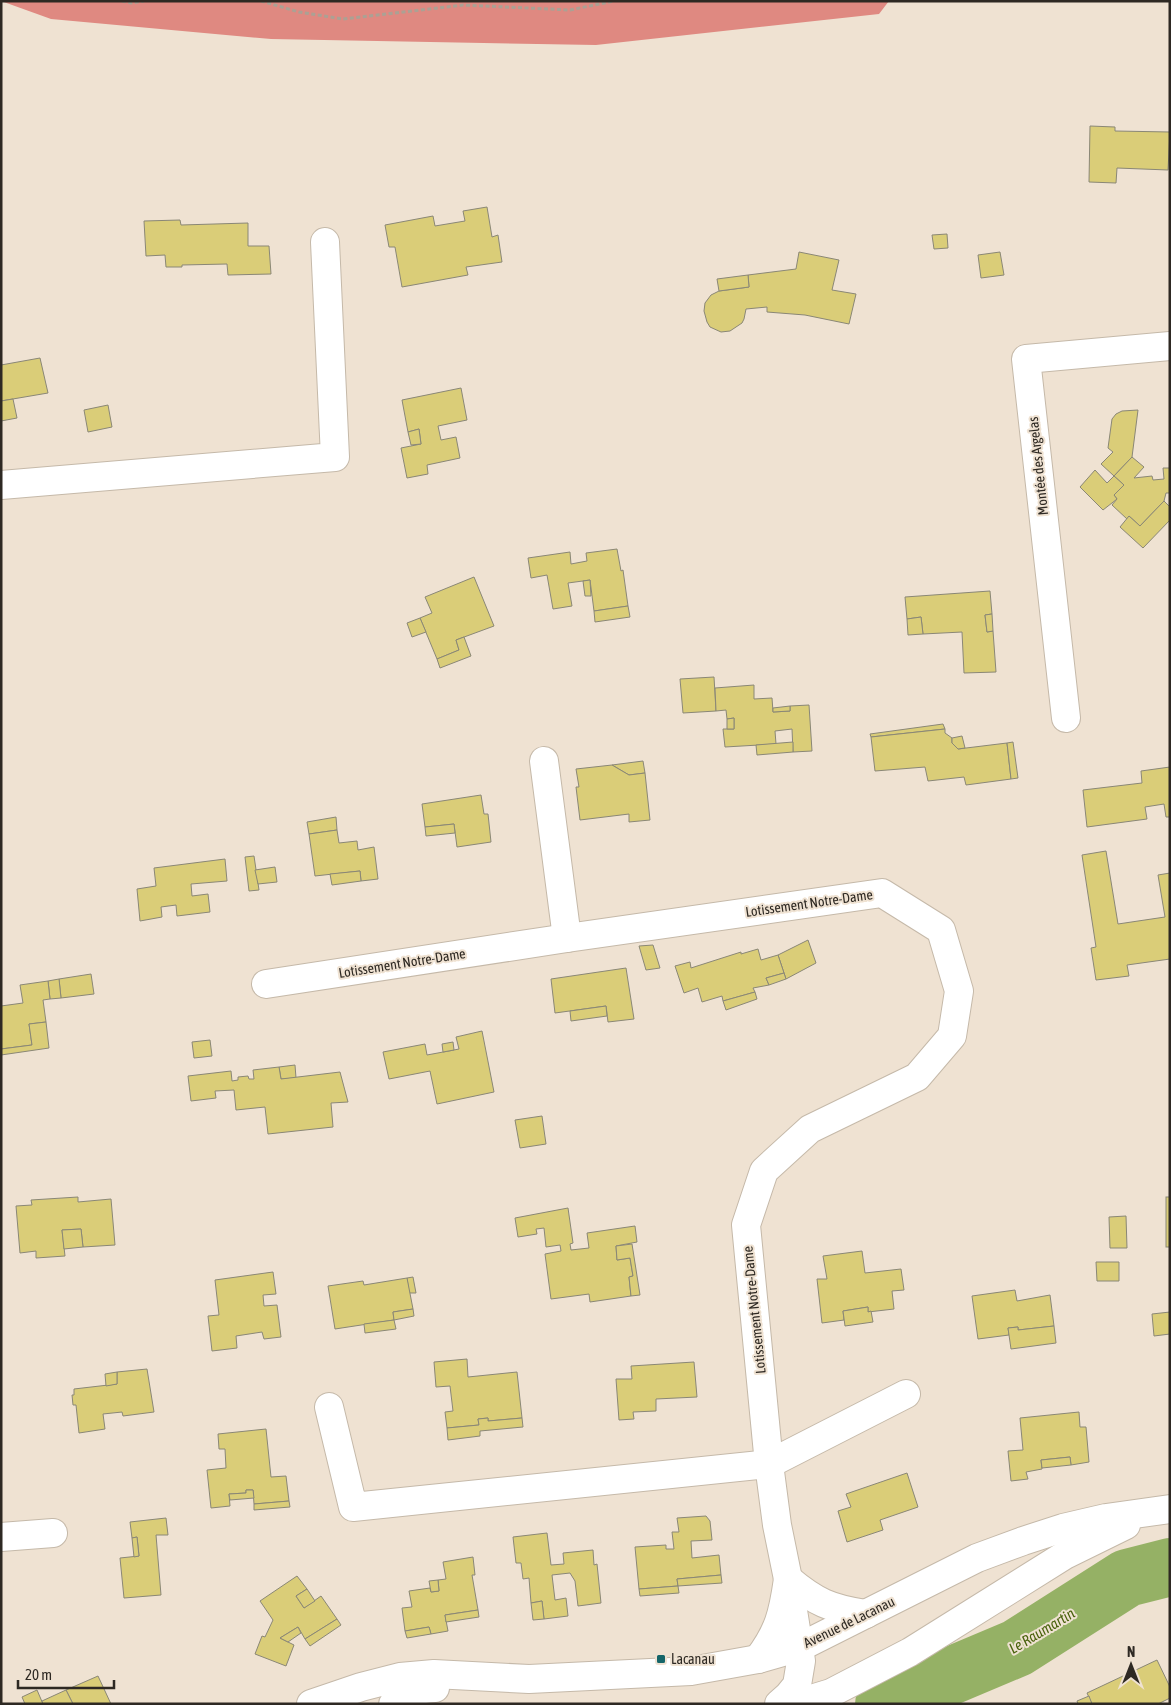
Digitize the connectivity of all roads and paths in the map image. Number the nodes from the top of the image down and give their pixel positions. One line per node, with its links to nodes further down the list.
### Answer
1 (122, 1): 2 (path)
2 (144, 1)
3 (261, 1): 4 (path)
4 (614, 1)
5 (324, 242): 7 (street)
6 (1170, 346): 8 (street, Montée des Argelas)
7 (1, 485)
8 (1066, 718)
9 (544, 761): 10 (street)
10 (567, 938): 11 (street, Lotissement Notre-Dame); 14 (street, Lotissement Notre-Dame)
11 (266, 984)
12 (906, 1394): 14 (street)
13 (329, 1406): 14 (street)
14 (769, 1464): 18 (street, Lotissement Notre-Dame)
15 (1163, 1510): 19 (street, Avenue de Lacanau); 26 (street, Avenue de Lacanau)
16 (53, 1533): 17 (street)
17 (1, 1537)
18 (788, 1579): 19 (street); 20 (street, Lotissement Notre-Dame); 21 (street, Lotissement Notre-Dame)
19 (866, 1614): 20 (street, Avenue de Lacanau)
20 (800, 1647): 21 (street, Avenue de Lacanau); 25 (street, Lotissement Notre-Dame)
21 (758, 1659): 22 (street, Avenue de Lacanau)
22 (529, 1679): 23 (street, Avenue de Lacanau); 24 (street, Avenue de Lacanau)
23 (311, 1704)
24 (393, 1704)
25 (779, 1704)
26 (795, 1704)

